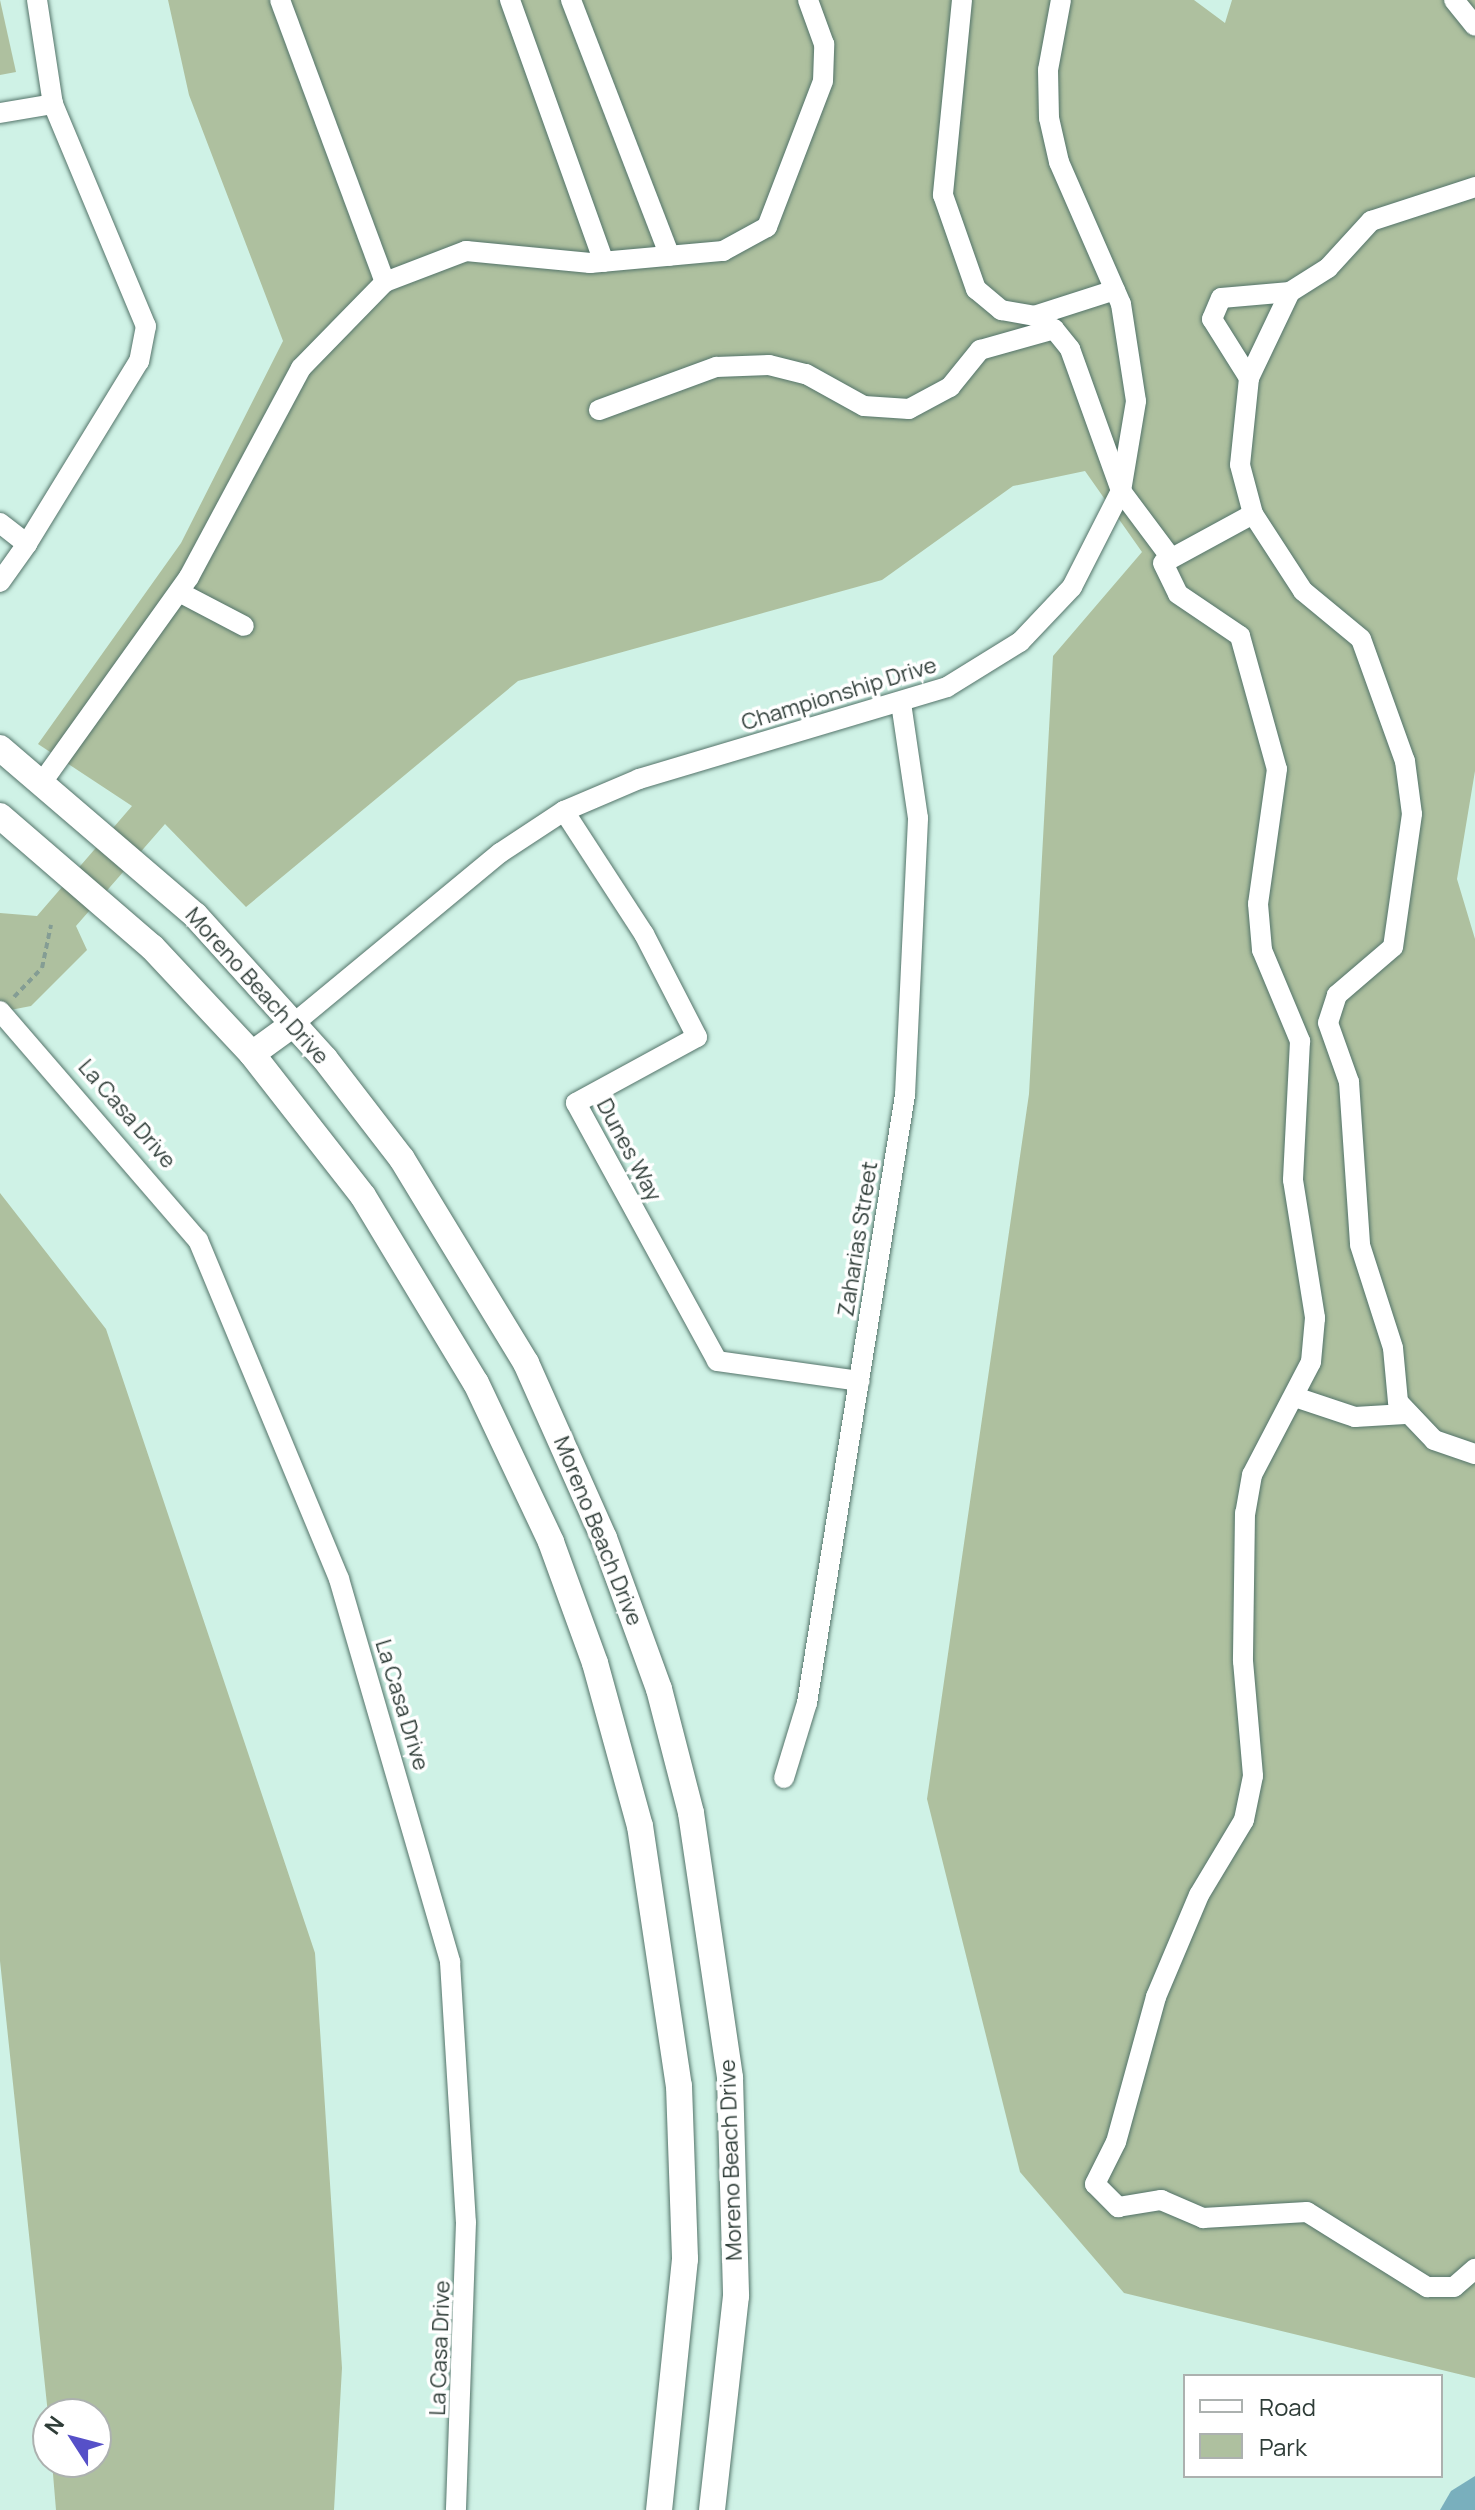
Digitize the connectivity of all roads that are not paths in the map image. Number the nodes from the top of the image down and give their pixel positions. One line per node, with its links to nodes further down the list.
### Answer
1 (37, 0): 10 (street)
2 (280, 0): 15 (street)
3 (510, 0): 14 (street)
4 (571, 0): 13 (street)
5 (808, 0): 13 (street)
6 (962, 0): 16 (street)
7 (1061, 0): 16 (street, Championship Drive)
8 (1454, 0): 9 (street)
9 (1475, 26)
10 (53, 104): 11 (street); 23 (street)
11 (0, 113)
12 (1475, 187): 17 (street)
13 (670, 256): 14 (street)
14 (604, 262): 15 (street)
15 (385, 282): 26 (street)
16 (1115, 290): 20 (street, Championship Drive)
17 (1290, 292): 18 (street); 18 (street)
18 (1249, 378): 21 (street)
19 (599, 410): 20 (street)
20 (1121, 491): 24 (street); 28 (street, Championship Drive)
21 (1253, 514): 24 (street); 38 (street)
22 (0, 523): 23 (street)
23 (27, 544): 25 (street)
24 (1168, 554): 37 (street)
25 (0, 582)
26 (179, 592): 27 (street); 30 (street)
27 (244, 626)
28 (901, 703): 31 (street, Championship Drive); 36 (street, Zaharias Street)
29 (0, 748): 30 (main road, Moreno Beach Drive)
30 (43, 781): 34 (main road, Moreno Beach Drive)
31 (564, 811): 34 (street, Championship Drive); 36 (street, Dunes Way)
32 (0, 816): 35 (main road)
33 (0, 1011): 42 (street, La Casa Drive)
34 (292, 1025): 35 (main road); 44 (main road, Moreno Beach Drive)
35 (252, 1054): 43 (main road)
36 (860, 1381): 40 (street, Zaharias Street)
37 (1298, 1398): 38 (street); 41 (street)
38 (1405, 1414): 39 (street)
39 (1475, 1454)
40 (784, 1778)
41 (1475, 2269)
42 (456, 2510)
43 (659, 2510)
44 (712, 2510)

